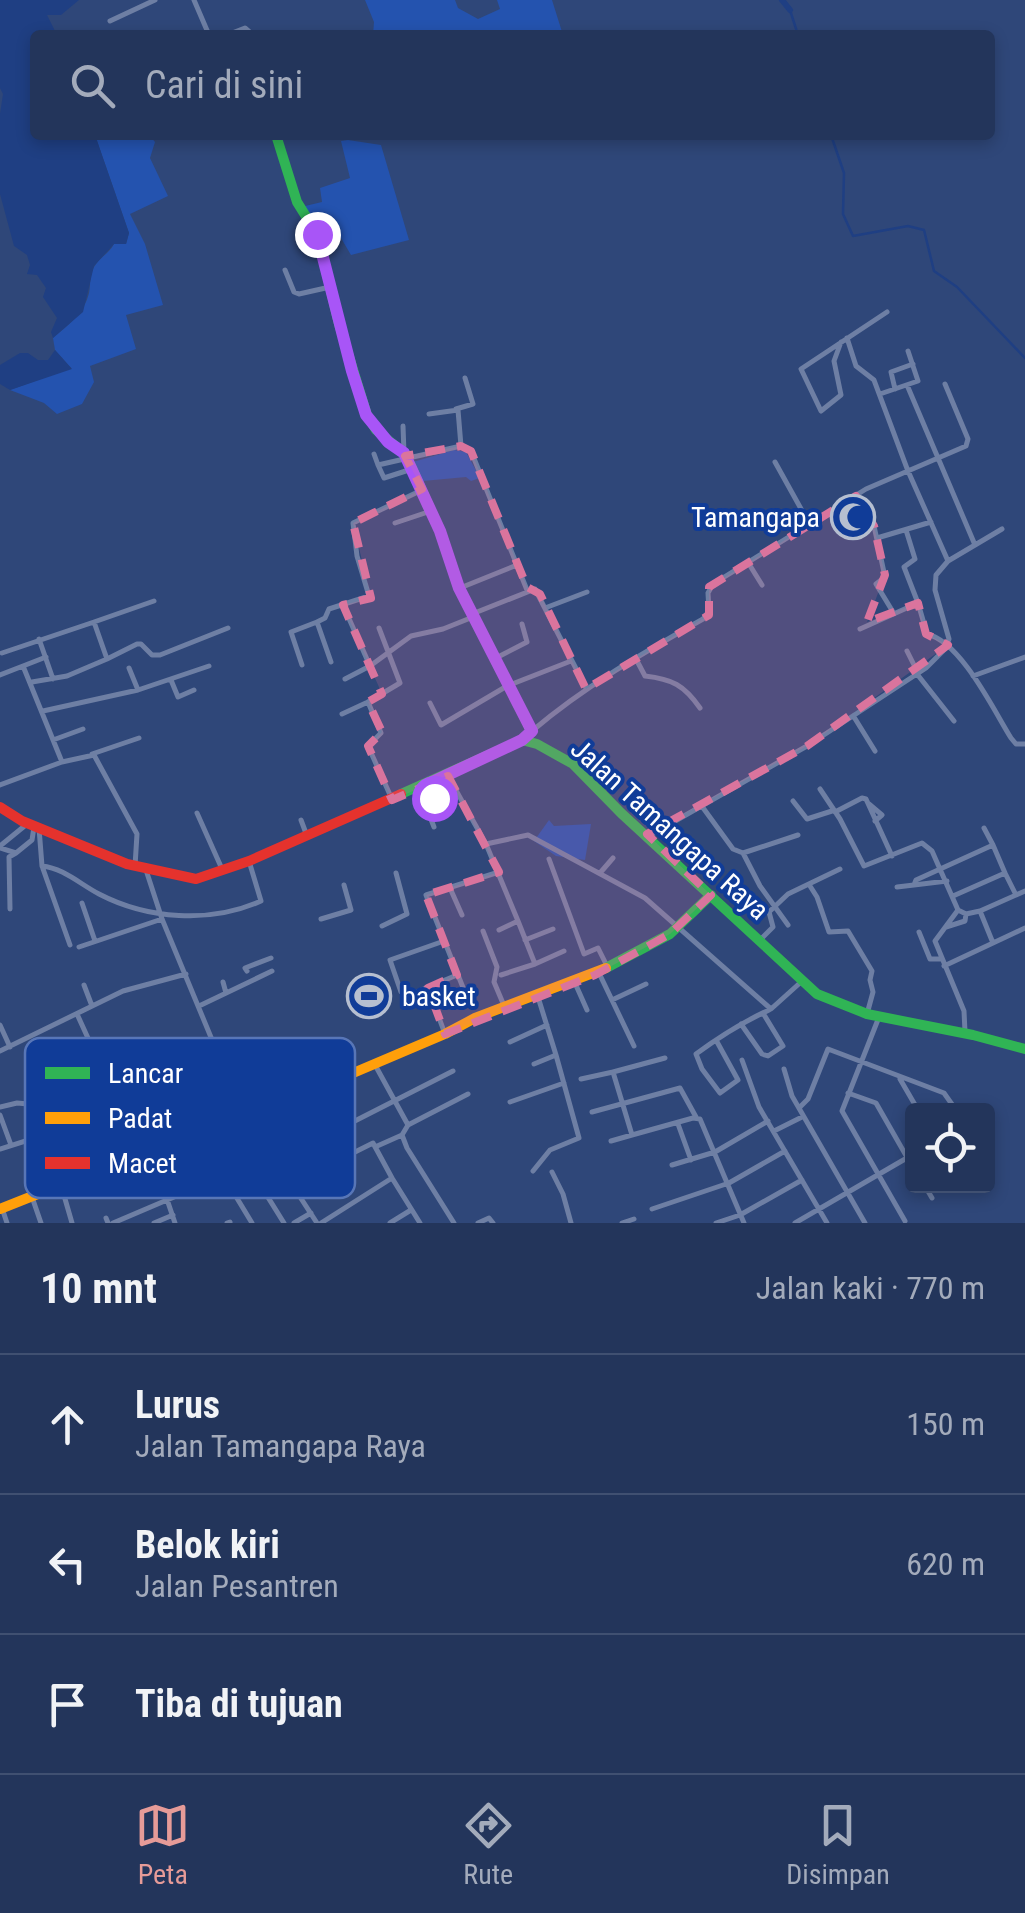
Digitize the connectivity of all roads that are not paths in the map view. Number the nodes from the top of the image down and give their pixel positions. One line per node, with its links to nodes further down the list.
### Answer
1 (155, 0): 3 (street)
2 (194, 0): 4 (street)
3 (110, 22)
4 (206, 30)
5 (278, 140): 7 (street)
6 (285, 270): 7 (street)
7 (330, 287): 22 (street)
8 (888, 312): 9 (street)
9 (844, 340): 9 (street); 16 (street)
10 (908, 350): 11 (street)
11 (913, 364): 14 (street); 15 (street)
12 (464, 378): 17 (street)
13 (945, 384): 23 (street)
14 (908, 385): 15 (street); 23 (street)
15 (895, 389): 16 (street)
16 (880, 394): 27 (street)
17 (456, 409): 18 (street); 20 (street)
18 (429, 414)
19 (404, 426): 22 (street)
20 (461, 446): 22 (street); 40 (street)
21 (374, 454): 25 (street)
22 (405, 455): 25 (street); 26 (street)
23 (936, 460): 27 (street); 37 (street)
24 (775, 462): 33 (street)
25 (378, 465): 26 (street)
26 (412, 469): 28 (street)
27 (908, 471): 29 (street); 32 (street)
28 (422, 490): 30 (street); 47 (street)
29 (856, 496): 33 (street); 36 (street)
30 (431, 510): 31 (street); 42 (street)
31 (396, 522)
32 (932, 522): 35 (street); 38 (street)
33 (810, 525): 39 (street)
34 (1002, 529): 37 (street)
35 (906, 530): 36 (street); 46 (street)
36 (877, 538): 49 (street)
37 (975, 545): 38 (street)
38 (948, 561): 58 (street)
39 (748, 564): 41 (street); 65 (street)
40 (517, 565): 42 (street); 43 (street)
41 (762, 585)
42 (459, 588): 50 (street)
43 (527, 590): 48 (street); 50 (street)
44 (587, 592): 48 (street)
45 (154, 601): 51 (street)
46 (918, 603): 49 (street); 58 (street)
47 (344, 605): 52 (street); 72 (street)
48 (544, 608): 67 (street)
49 (892, 612): 56 (street)
50 (473, 616): 61 (street); 64 (street)
51 (94, 622): 57 (street); 63 (street)
52 (316, 622): 68 (street); 69 (street)
53 (522, 624): 64 (street)
54 (228, 628): 63 (street)
55 (379, 628): 61 (street)
56 (860, 629)
57 (39, 639): 60 (street); 62 (street)
58 (948, 642): 75 (street); 77 (street)
59 (906, 652): 75 (street)
60 (2, 653)
61 (388, 653): 72 (street); 86 (street)
62 (46, 658): 70 (street); 78 (street)
63 (107, 658): 78 (street)
64 (494, 659): 82 (street)
65 (636, 659): 83 (street); 88 (street)
66 (1023, 659): 73 (street); 77 (street)
67 (572, 661): 82 (street); 83 (street)
68 (331, 662)
69 (302, 665)
70 (23, 666): 76 (street); 81 (street)
71 (209, 666): 79 (street)
72 (370, 666): 80 (street)
73 (1025, 667)
74 (130, 668): 84 (street)
75 (918, 673): 91 (street); 92 (street)
76 (0, 675)
77 (973, 676): 98 (street)
78 (53, 679): 81 (street)
79 (170, 680): 84 (street); 85 (street)
80 (345, 680)
81 (32, 682): 89 (street)
82 (507, 686): 87 (street); 94 (street)
83 (586, 688): 94 (street)
84 (138, 690): 89 (street)
85 (194, 690)
86 (368, 702): 90 (street); 107 (street)
87 (430, 703)
88 (700, 708)
89 (43, 711): 96 (street)
90 (342, 714)
91 (854, 717): 99 (street); 109 (street)
92 (954, 720)
93 (83, 729): 96 (street)
94 (532, 731): 97 (street)
95 (139, 738): 100 (street)
96 (54, 740): 101 (street)
97 (522, 740): 102 (street); 119 (street, Jalan Tamangapa Raya)
98 (1025, 744)
99 (875, 752)
100 (92, 754): 101 (street); 130 (street)
101 (62, 762): 103 (street)
102 (448, 776): 104 (street); 120 (street)
103 (0, 785)
104 (424, 786): 106 (street); 107 (street); 115 (street)
105 (820, 789): 111 (street)
106 (434, 798)
107 (392, 800): 118 (street)
108 (792, 801): 111 (street)
109 (701, 806): 119 (street); 124 (street)
110 (0, 807): 114 (street)
111 (834, 811): 125 (street); 125 (street)
112 (197, 813): 133 (street)
113 (301, 820): 118 (street)
114 (33, 826): 122 (street); 123 (street); 129 (street); 130 (street)
115 (434, 827)
116 (984, 828): 121 (street)
117 (798, 835): 124 (street)
118 (308, 836): 128 (street)
119 (649, 836): 145 (street, Jalan Tamangapa Raya)
120 (486, 844): 134 (street); 135 (street)
121 (993, 846): 131 (street); 136 (street)
122 (0, 847): 123 (street)
123 (16, 853): 150 (street)
124 (743, 853): 149 (street)
125 (892, 856): 131 (street)
126 (613, 858): 135 (street)
127 (549, 860): 179 (street)
128 (248, 862): 133 (street); 154 (street)
129 (42, 866): 154 (street); 173 (street)
130 (140, 868): 133 (street); 154 (street)
131 (941, 868): 138 (street); 140 (street)
132 (840, 869): 141 (street)
133 (223, 872)
134 (499, 872): 142 (street); 156 (street)
135 (600, 873): 159 (street)
136 (1006, 873): 146 (street); 147 (street)
137 (396, 874): 158 (street)
138 (946, 881): 140 (street); 147 (street)
139 (344, 885): 155 (street)
140 (914, 885): 143 (street)
141 (810, 886): 149 (street); 201 (street)
142 (450, 888): 153 (street); 169 (street)
143 (897, 888)
144 (1025, 891): 146 (street)
145 (711, 895): 159 (street); 167 (street, Jalan Tamangapa Raya)
146 (1016, 895): 151 (street)
147 (953, 896): 152 (street)
148 (82, 903): 168 (street)
149 (776, 906): 157 (street); 167 (street)
150 (10, 909)
151 (980, 911): 152 (street); 171 (street)
152 (962, 912): 160 (street); 160 (street)
153 (462, 915)
154 (161, 917): 168 (street); 182 (street)
155 (321, 918)
156 (518, 921): 163 (street); 166 (street)
157 (788, 925)
158 (382, 926)
159 (679, 927): 179 (street); 199 (street)
160 (944, 928): 170 (street)
161 (1025, 928): 171 (street)
162 (553, 929): 166 (street)
163 (499, 930)
164 (483, 931): 197 (street)
165 (918, 932): 172 (street)
166 (525, 940): 178 (street)
167 (760, 940): 186 (street, Jalan Tamangapa Raya)
168 (95, 941): 174 (street)
169 (445, 941): 183 (street); 190 (street)
170 (934, 941): 172 (street); 177 (street)
171 (993, 942): 177 (street)
172 (922, 943): 177 (street)
173 (70, 944)
174 (79, 948)
175 (564, 951): 178 (street)
176 (271, 958): 181 (street)
177 (943, 962): 206 (street)
178 (535, 964): 184 (street)
179 (603, 970): 187 (street); 194 (street)
180 (272, 971): 192 (street)
181 (246, 972)
182 (186, 974): 195 (street); 196 (street)
183 (456, 974): 190 (street); 191 (street)
184 (501, 975)
185 (224, 982): 192 (street)
186 (801, 982): 199 (street); 201 (street, Jalan Tamangapa Raya)
187 (574, 983): 193 (street); 198 (street)
188 (84, 984): 195 (street)
189 (646, 984): 194 (street)
190 (428, 988): 205 (street)
191 (464, 990)
192 (226, 993): 196 (street)
193 (538, 997): 197 (street); 204 (street)
194 (612, 1000): 213 (street)
195 (92, 1006): 200 (street)
196 (199, 1006): 209 (street)
197 (505, 1008): 205 (street)
198 (587, 1010)
199 (767, 1011): 202 (street); 202 (street)
200 (77, 1013): 207 (street); 208 (street)
201 (873, 1016): 206 (street, Jalan Tamangapa Raya); 220 (street)
202 (741, 1024): 211 (street)
203 (0, 1025): 214 (street)
204 (546, 1025): 212 (street); 217 (street)
205 (445, 1034): 221 (street)
206 (964, 1035): 215 (street, Jalan Tamangapa Raya)
207 (28, 1038)
208 (89, 1038)
209 (212, 1038)
210 (25, 1039): 214 (street)
211 (716, 1040): 211 (street)
212 (510, 1042)
213 (634, 1046)
214 (10, 1047): 216 (street)
215 (1025, 1049)
216 (0, 1051)
217 (556, 1055): 222 (street); 229 (street)
218 (665, 1058): 226 (street)
219 (742, 1060): 245 (street)
220 (861, 1062): 227 (street); 230 (street); 239 (street)
221 (374, 1063): 224 (street); 232 (street)
222 (534, 1064)
223 (784, 1069): 239 (street)
224 (355, 1071)
225 (454, 1071): 232 (street)
226 (613, 1072): 228 (street); 234 (street)
227 (899, 1078): 235 (street); 236 (street)
228 (581, 1079)
229 (564, 1083): 233 (street); 263 (street)
230 (848, 1093): 255 (street); 265 (street)
231 (468, 1094): 246 (street)
232 (396, 1099): 244 (street); 246 (street)
233 (510, 1102)
234 (622, 1102): 240 (street); 243 (street); 250 (street)
235 (914, 1103)
236 (951, 1103)
237 (25, 1104): 238 (street)
238 (0, 1107)
239 (799, 1108): 242 (street)
240 (592, 1112)
241 (0, 1115): 253 (street)
242 (803, 1116): 248 (street); 269 (street)
243 (696, 1118): 247 (street); 259 (street)
244 (355, 1120)
245 (768, 1121): 248 (street); 259 (street)
246 (408, 1124): 249 (street)
247 (678, 1124): 250 (street); 261 (street)
248 (774, 1131): 258 (street)
249 (402, 1135): 254 (street); 299 (street)
250 (632, 1135): 252 (street)
251 (25, 1141): 253 (street)
252 (611, 1141)
253 (11, 1145): 256 (street)
254 (375, 1147): 257 (street); 266 (street)
255 (905, 1148)
256 (0, 1149)
257 (355, 1150)
258 (785, 1151): 267 (street); 268 (street)
259 (714, 1152): 261 (street); 268 (street)
260 (905, 1159): 265 (street)
261 (691, 1160): 262 (street)
262 (672, 1165)
263 (533, 1170)
264 (552, 1172): 302 (street)
265 (878, 1176): 269 (street); 287 (street)
266 (392, 1178): 280 (street); 296 (street)
267 (802, 1180): 281 (street); 284 (street)
268 (729, 1183): 279 (street); 284 (street)
269 (848, 1193): 281 (street); 308 (street)
270 (929, 1193): 276 (street)
271 (32, 1198): 278 (street); 289 (street)
272 (61, 1198): 290 (street)
273 (236, 1198): 293 (street)
274 (268, 1198): 294 (street)
275 (301, 1198): 282 (street)
276 (932, 1198)
277 (166, 1199): 283 (street); 286 (street)
278 (1, 1208): 288 (street)
279 (652, 1209)
280 (411, 1210): 297 (street); 298 (street)
281 (819, 1210): 306 (street); 307 (street)
282 (311, 1213): 295 (street); 296 (street)
283 (172, 1215): 291 (street); 292 (street)
284 (740, 1215): 304 (street); 305 (street)
285 (634, 1219): 303 (street)
286 (109, 1221)
287 (904, 1221)
288 (8, 1223)
289 (42, 1223)
290 (72, 1223)
291 (154, 1223)
292 (176, 1223)
293 (252, 1223)
294 (284, 1223)
295 (294, 1223)
296 (319, 1223)
297 (390, 1223)
298 (420, 1223)
299 (454, 1223)
300 (478, 1223): 301 (street)
301 (493, 1223)
302 (570, 1223)
303 (623, 1223)
304 (716, 1223)
305 (744, 1223)
306 (795, 1223)
307 (827, 1223)
308 (865, 1223)

